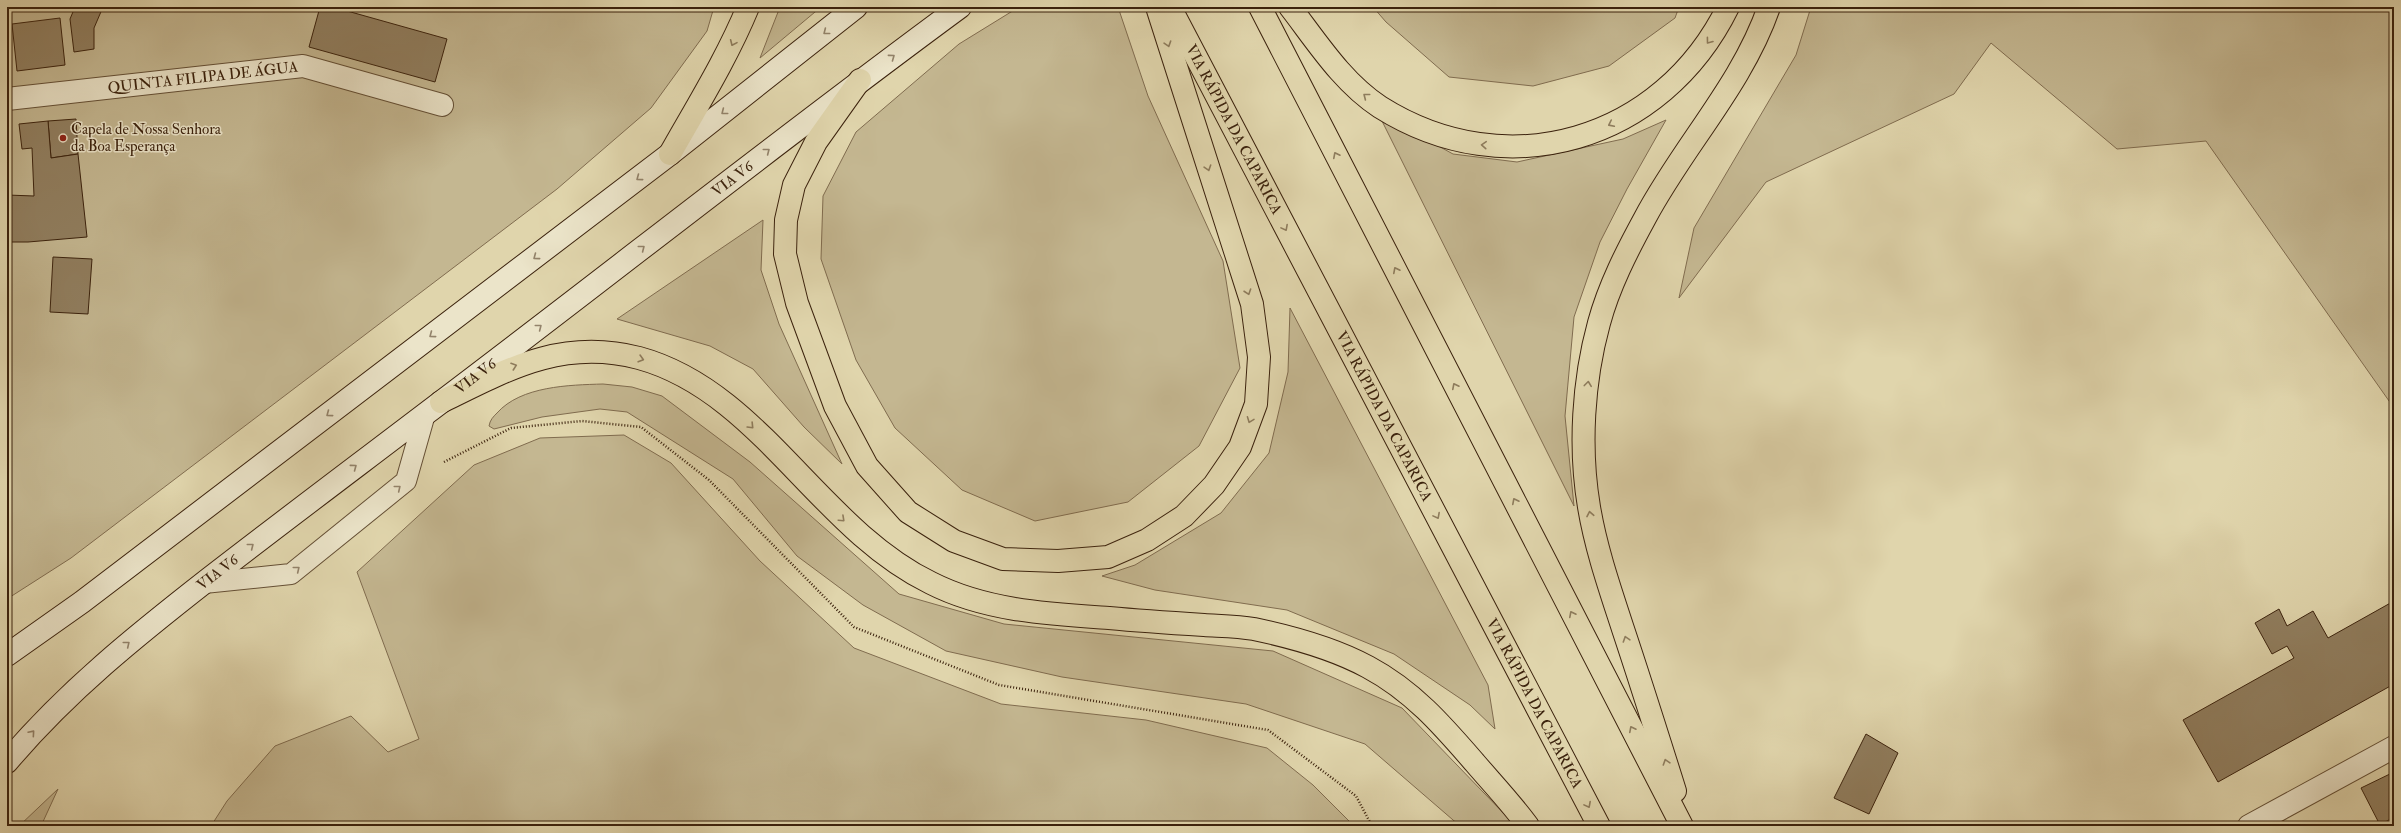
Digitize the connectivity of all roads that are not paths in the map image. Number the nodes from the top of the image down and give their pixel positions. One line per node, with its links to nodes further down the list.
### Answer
1 (748, 7): 13 (highway, one-way to 13)
2 (856, 7): 13 (main road, one-way to 13)
3 (960, 7): 10 (main road, VIA V6, one-way to 3)
4 (1157, 7): 10 (highway, one-way to 10)
5 (1170, 7): 20 (highway, VIA RÁPIDA DA CAPARICA, one-way to 20)
6 (1260, 7): 21 (highway, one-way to 6)
7 (1290, 7): 8 (highway, one-way to 7)
8 (1728, 7)
9 (1769, 7): 22 (highway, one-way to 9)
10 (860, 80): 14 (main road, VIA V6, one-way to 10)
11 (7, 99): 12 (main road, QUINTA FILIPA DE ÁGUA)
12 (442, 105)
13 (670, 154): 16 (main road, one-way to 16)
14 (433, 408): 15 (main road, VIA V6, one-way to 14); 15 (lane, one-way to 14); 19 (highway, one-way to 19)
15 (204, 583): 18 (main road, VIA V6, one-way to 15)
16 (7, 655)
17 (2394, 747): 23 (main road)
18 (7, 762)
19 (1528, 826)
20 (1599, 826)
21 (1682, 826)
22 (1687, 826)
23 (2249, 826)

